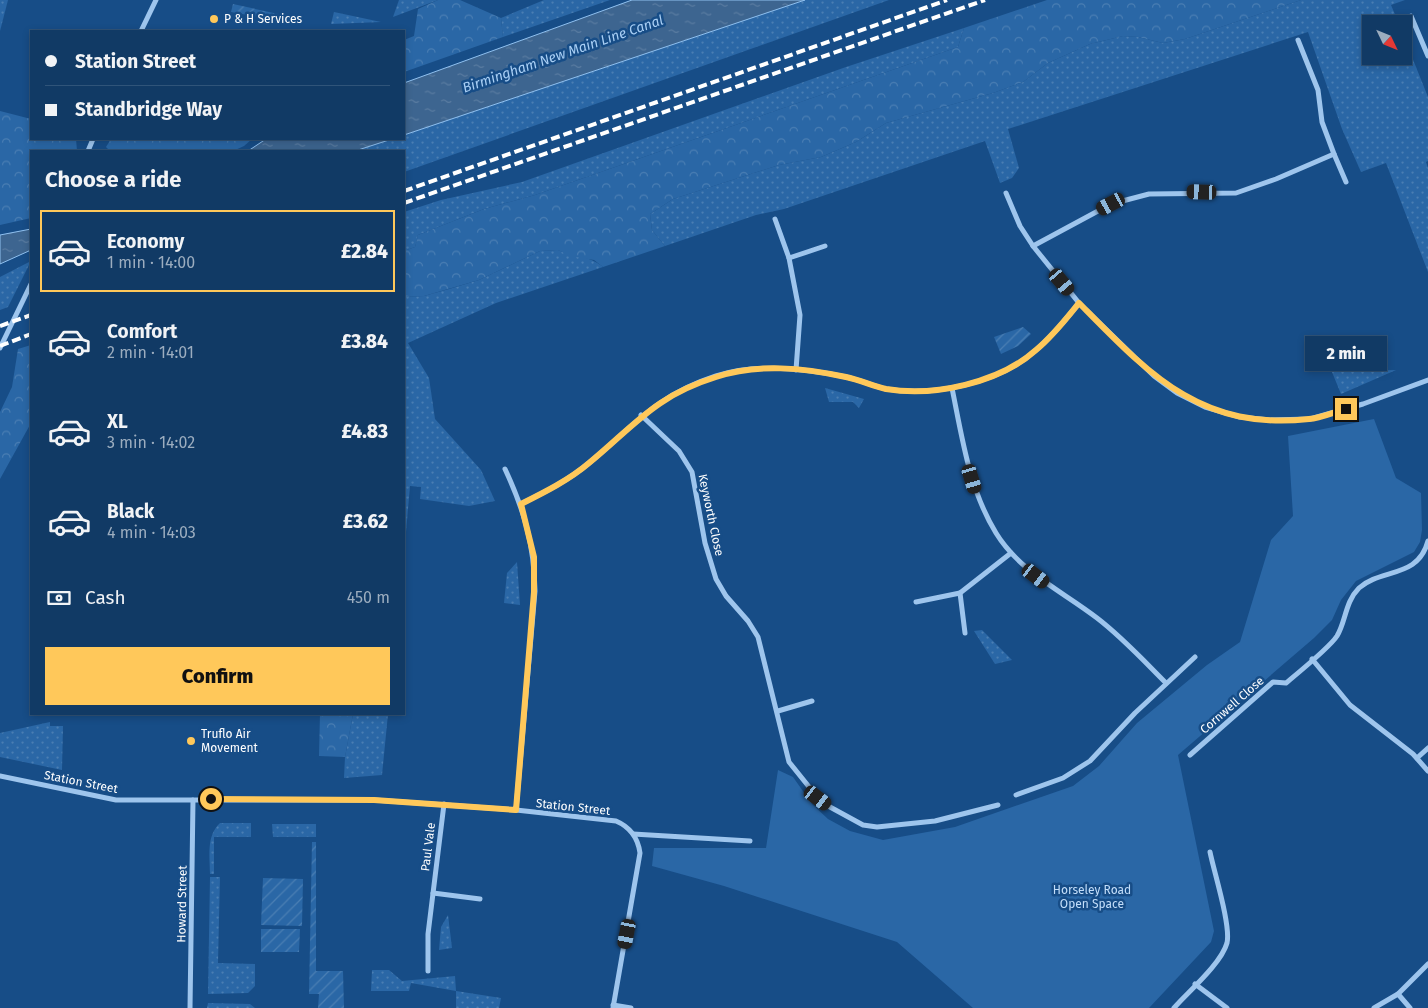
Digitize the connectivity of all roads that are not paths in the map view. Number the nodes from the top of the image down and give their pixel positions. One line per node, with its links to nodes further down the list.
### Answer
1 (156, 0): 3 (street)
2 (1412, 18): 5 (street)
3 (142, 30)
4 (1298, 40): 6 (street)
5 (1428, 56)
6 (1334, 154): 7 (street); 11 (street)
7 (1346, 182)
8 (1006, 193): 11 (street)
9 (775, 219): 12 (street)
10 (825, 246): 12 (street)
11 (1033, 246): 14 (street)
12 (789, 258): 16 (street)
13 (30, 286): 15 (street)
14 (1079, 303): 17 (street); 18 (street)
15 (0, 348)
16 (796, 370): 18 (street); 19 (street)
17 (1428, 380)
18 (952, 388): 23 (street)
19 (641, 415): 21 (street); 31 (street, Keyworth Close)
20 (505, 470): 21 (street)
21 (521, 504): 41 (street)
22 (1428, 541): 28 (street, Cornwell Close)
23 (1011, 553): 24 (street); 29 (street)
24 (960, 593): 25 (street); 26 (street)
25 (916, 602)
26 (964, 633)
27 (1195, 657): 29 (street)
28 (1312, 659): 33 (street, Cornwell Close); 34 (street)
29 (1166, 683): 37 (street)
30 (812, 701): 31 (street)
31 (778, 711): 40 (street, Keyworth Close)
32 (1428, 748): 34 (street)
33 (1190, 755)
34 (1416, 758): 35 (street)
35 (1428, 772)
36 (0, 776): 38 (street, Station Street)
37 (1016, 795)
38 (193, 800): 39 (street, Station Street); 52 (street, Howard Street)
39 (444, 804): 41 (street, Station Street); 45 (street, Paul Vale)
40 (998, 805)
41 (516, 810): 42 (street, Station Street)
42 (633, 834): 43 (street, Station Street); 51 (street)
43 (750, 841)
44 (1210, 852): 49 (street)
45 (433, 893): 46 (street); 48 (street, Paul Vale)
46 (480, 899)
47 (1428, 964): 50 (street)
48 (428, 971)
49 (1195, 984): 54 (street); 55 (street)
50 (1398, 994): 56 (street); 57 (street)
51 (613, 1007): 53 (street)
52 (190, 1008)
53 (631, 1008)
54 (1174, 1008)
55 (1227, 1008)
56 (1374, 1008)
57 (1410, 1008)

